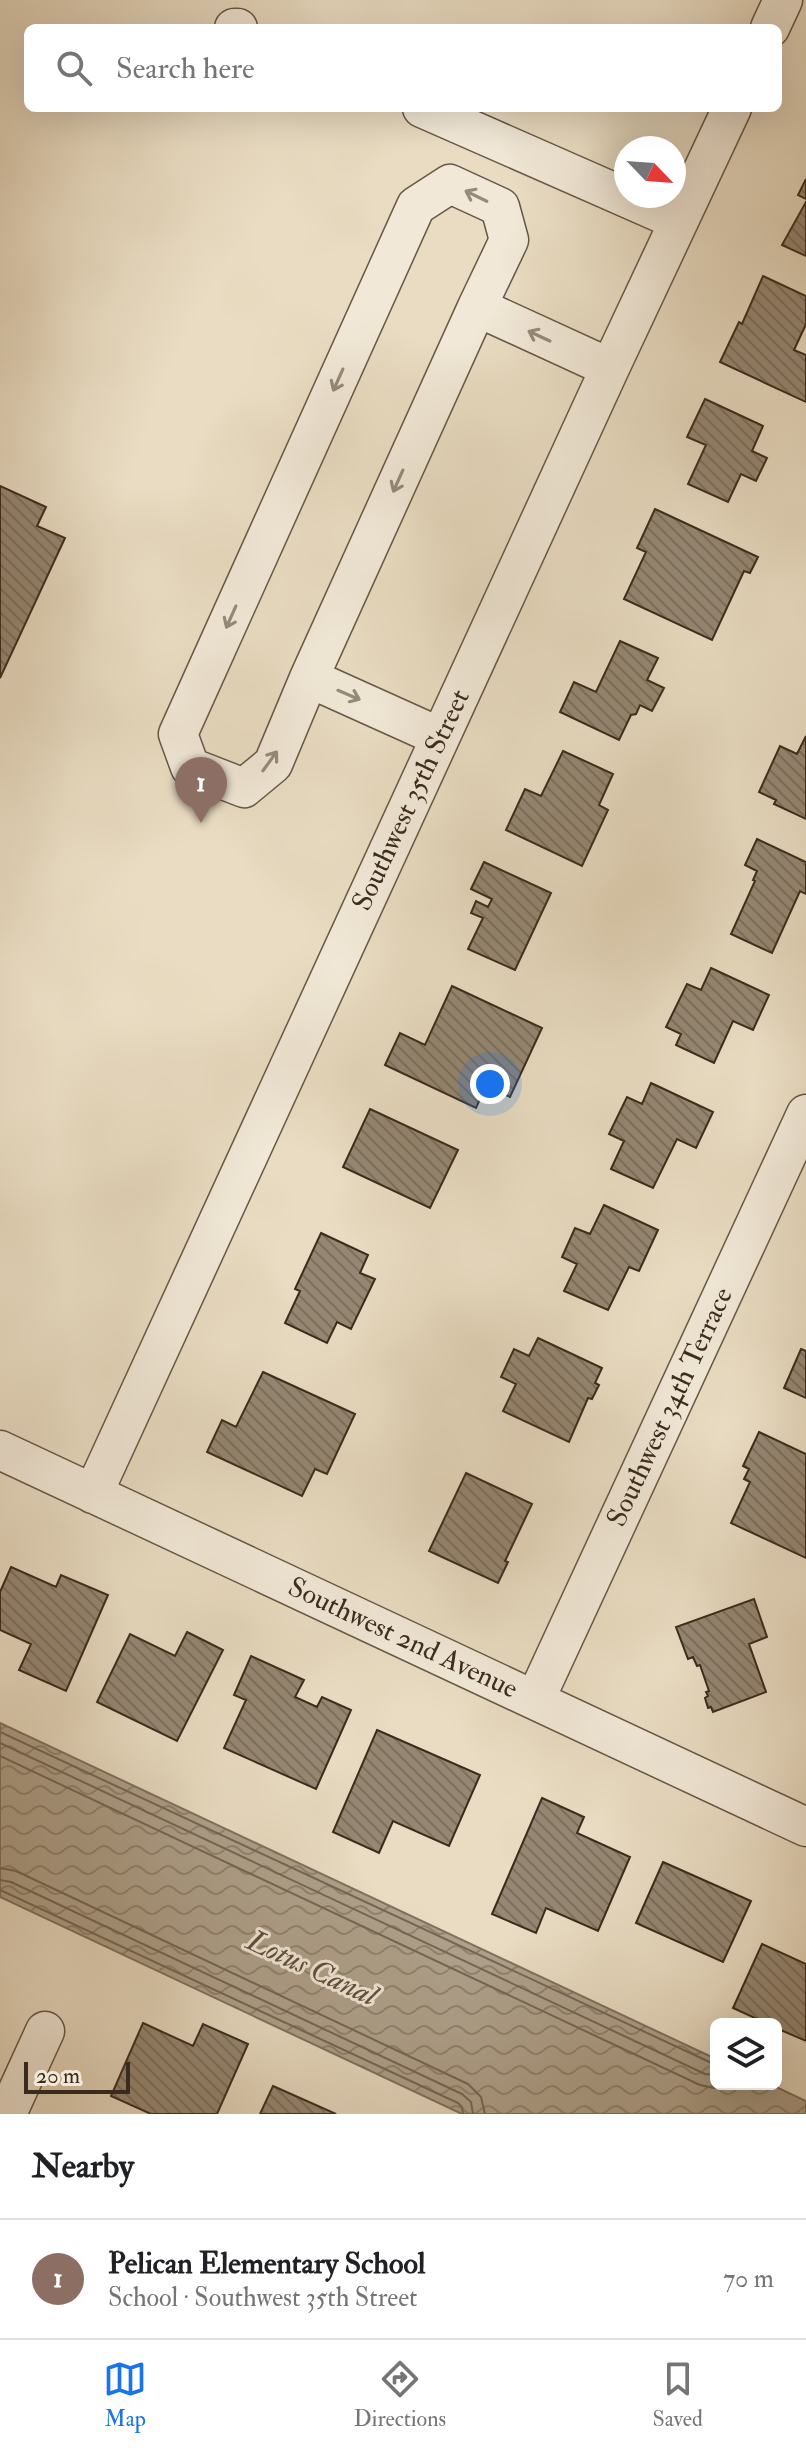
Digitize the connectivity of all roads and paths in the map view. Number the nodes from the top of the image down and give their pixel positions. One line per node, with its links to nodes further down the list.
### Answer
1 (783, 0): 2 (street)
2 (772, 24)
3 (431, 112): 5 (street)
4 (730, 112): 5 (street, Southwest 35th Street)
5 (679, 221): 7 (street, Southwest 35th Street)
6 (477, 307): 7 (street, one-way to 6); 8 (street, one-way to 8); 8 (street, one-way to 8)
7 (610, 368): 9 (street, Southwest 35th Street)
8 (309, 678): 9 (street, one-way to 9)
9 (440, 737): 12 (street, Southwest 35th Street)
10 (806, 1114): 13 (street, Southwest 34th Terrace)
11 (0, 1450): 12 (street, Southwest 2nd Avenue)
12 (93, 1494): 13 (street, Southwest 2nd Avenue)
13 (535, 1700): 14 (street, Southwest 2nd Avenue)
14 (806, 1827)
15 (45, 2031): 16 (street)
16 (7, 2114)

